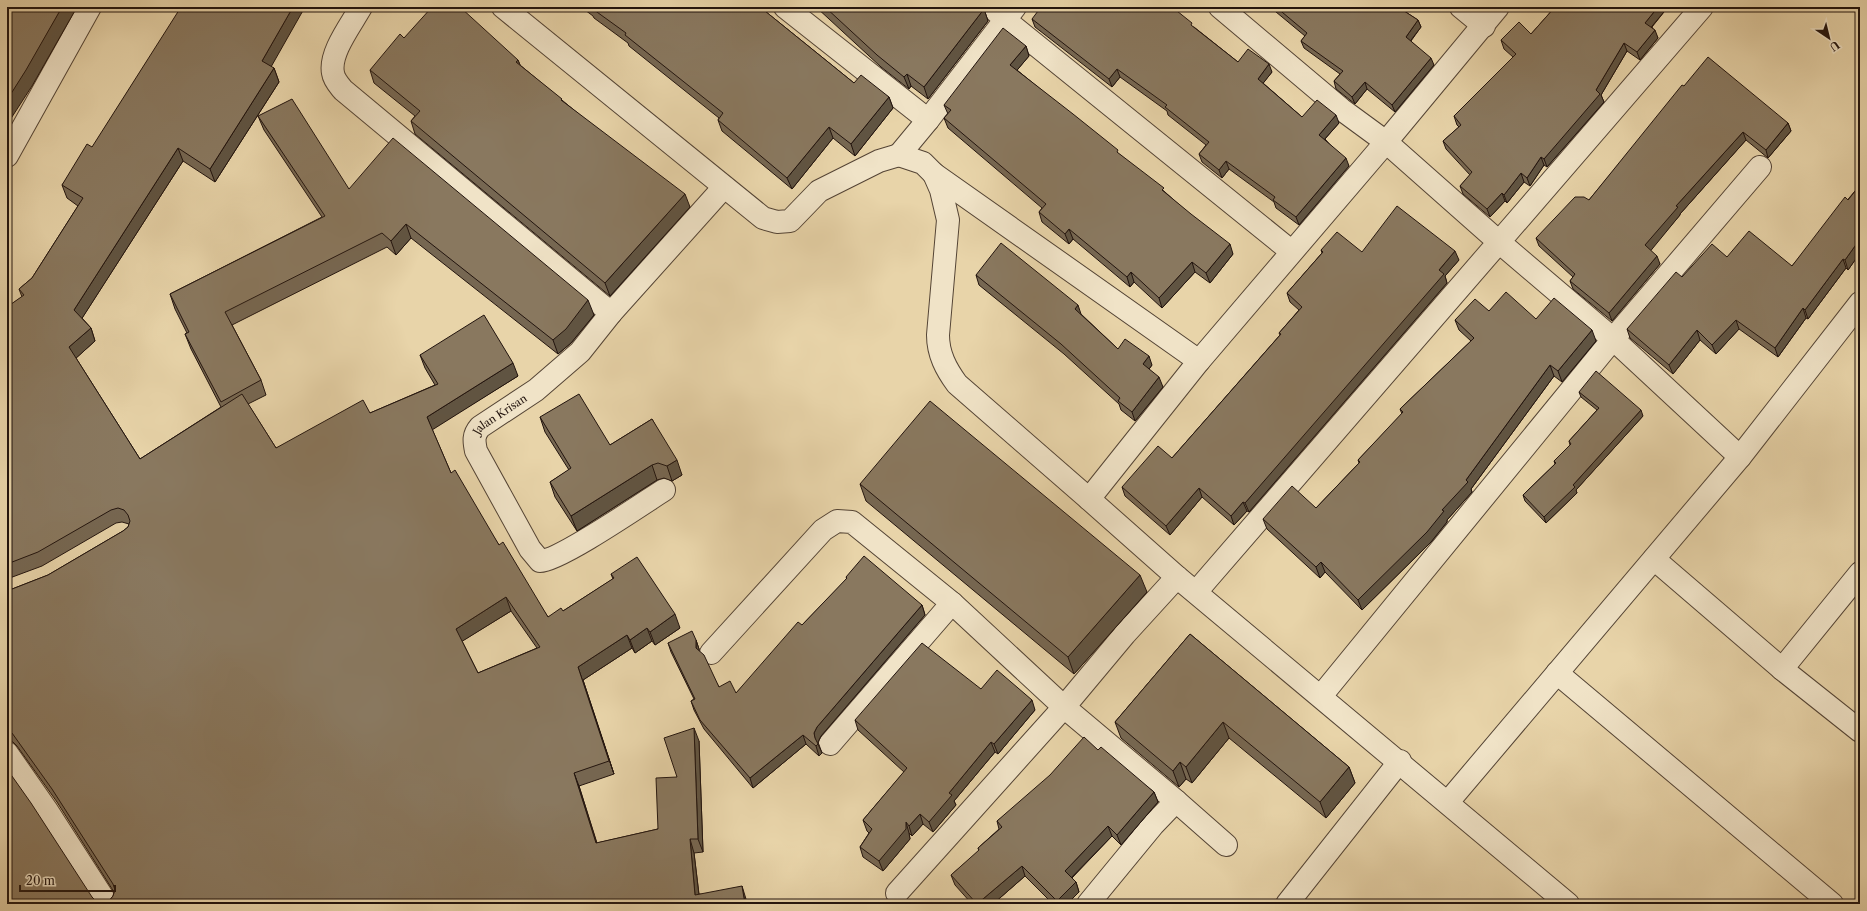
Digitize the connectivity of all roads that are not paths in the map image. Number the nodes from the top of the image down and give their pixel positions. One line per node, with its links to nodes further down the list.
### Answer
1 (90, 7): 13 (street)
2 (361, 7): 21 (street)
3 (503, 7): 17 (street)
4 (785, 7): 11 (street)
5 (1220, 7): 12 (street)
6 (1462, 7): 10 (street)
7 (1498, 7): 10 (street)
8 (1702, 7): 18 (street)
9 (1004, 11): 11 (street); 19 (street)
10 (1484, 26): 12 (street)
11 (928, 120): 14 (street)
12 (1386, 142): 18 (street); 19 (street)
13 (7, 156)
14 (899, 156): 16 (street); 17 (street)
15 (1760, 167): 22 (street)
16 (934, 174): 23 (street); 26 (street)
17 (724, 187): 21 (street, Jalan Krisan)
18 (1499, 242): 22 (street); 30 (street)
19 (1291, 251): 23 (street)
20 (1860, 303): 24 (street)
21 (611, 313): 25 (street, Jalan Krisan)
22 (1613, 340): 24 (street); 35 (street)
23 (1199, 361): 26 (street)
24 (1740, 457): 27 (street)
25 (664, 490)
26 (1089, 499): 29 (street)
27 (1654, 559): 33 (street); 34 (street)
28 (1860, 572): 33 (street)
29 (1177, 576): 30 (street); 36 (street)
30 (1196, 592): 35 (street)
31 (952, 603): 32 (street); 36 (street); 38 (street)
32 (711, 652)
33 (1782, 669): 37 (street)
34 (1557, 673): 42 (street); 49 (street)
35 (1321, 696): 40 (street)
36 (1064, 707): 41 (street); 44 (street)
37 (1860, 731)
38 (830, 744)
39 (7, 753): 45 (street)
40 (1400, 761): 42 (street); 47 (street)
41 (1176, 801): 43 (street); 46 (street)
42 (1448, 802): 48 (street)
43 (1226, 845)
44 (897, 893)
45 (107, 904)
46 (1088, 904)
47 (1287, 904)
48 (1568, 904)
49 (1832, 904)

